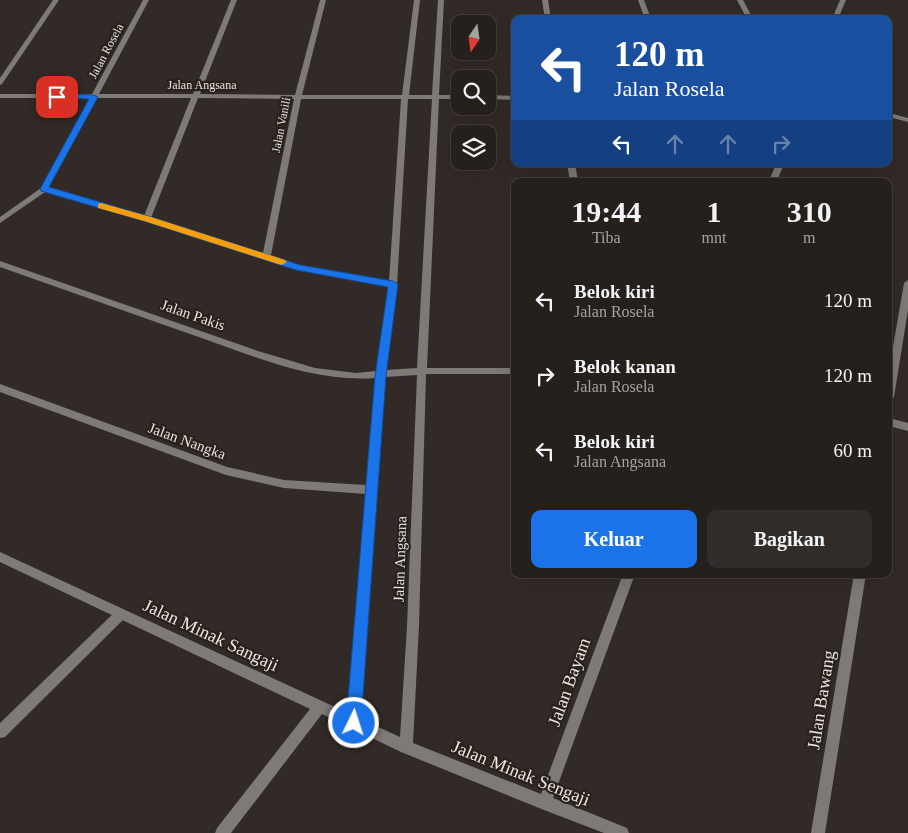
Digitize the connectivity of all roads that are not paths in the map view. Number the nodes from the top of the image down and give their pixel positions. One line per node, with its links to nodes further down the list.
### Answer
1 (56, 0): 15 (street)
2 (146, 0): 19 (street, Jalan Rosela)
3 (234, 0): 22 (street)
4 (323, 0): 17 (street, Jalan Vanili)
5 (417, 0): 18 (street)
6 (441, 0): 20 (street, Jalan Angsana)
7 (545, 0): 11 (street)
8 (641, 0): 12 (street)
9 (740, 0): 13 (street)
10 (843, 0): 14 (street)
11 (547, 15)
12 (647, 15)
13 (748, 15)
14 (837, 15)
15 (0, 83)
16 (0, 96): 19 (street, Jalan Angsana)
17 (298, 96): 18 (street, Jalan Angsana); 22 (street, Jalan Angsana); 30 (street, Jalan Vanili)
18 (405, 96): 20 (street, Jalan Angsana); 33 (street)
19 (94, 97): 22 (street, Jalan Angsana); 27 (street, Jalan Rosela)
20 (435, 97): 21 (street, Jalan Angsana); 34 (street, Jalan Angsana)
21 (451, 97)
22 (194, 98): 28 (street)
23 (496, 98): 24 (street)
24 (511, 98)
25 (892, 116): 26 (street)
26 (908, 120)
27 (44, 189): 28 (street); 29 (street)
28 (148, 219): 30 (street)
29 (0, 221)
30 (266, 256): 33 (street)
31 (0, 264): 36 (street, Jalan Pakis)
32 (908, 283): 37 (street)
33 (393, 284): 36 (street)
34 (422, 371): 35 (street); 36 (street, Jalan Pakis); 49 (street, Jalan Angsana)
35 (511, 371)
36 (380, 376): 41 (street)
37 (892, 379)
38 (0, 388): 41 (street, Jalan Nangka)
39 (892, 423): 40 (street)
40 (908, 427)
41 (372, 490): 47 (street)
42 (0, 557): 45 (street, Jalan Minak Sangaji)
43 (628, 578): 50 (street, Jalan Bayam)
44 (859, 578): 53 (street, Jalan Bawang)
45 (122, 614): 46 (street, Jalan Minak Sangaji); 48 (street)
46 (319, 707): 47 (street, Jalan Minak Sangaji); 51 (street)
47 (354, 723): 49 (street, Jalan Minak Sangaji)
48 (0, 732)
49 (406, 747): 50 (street, Jalan Minak Sengaji)
50 (544, 803): 52 (street, Jalan Minak Sengaji)
51 (222, 833)
52 (622, 833)
53 (818, 833)

